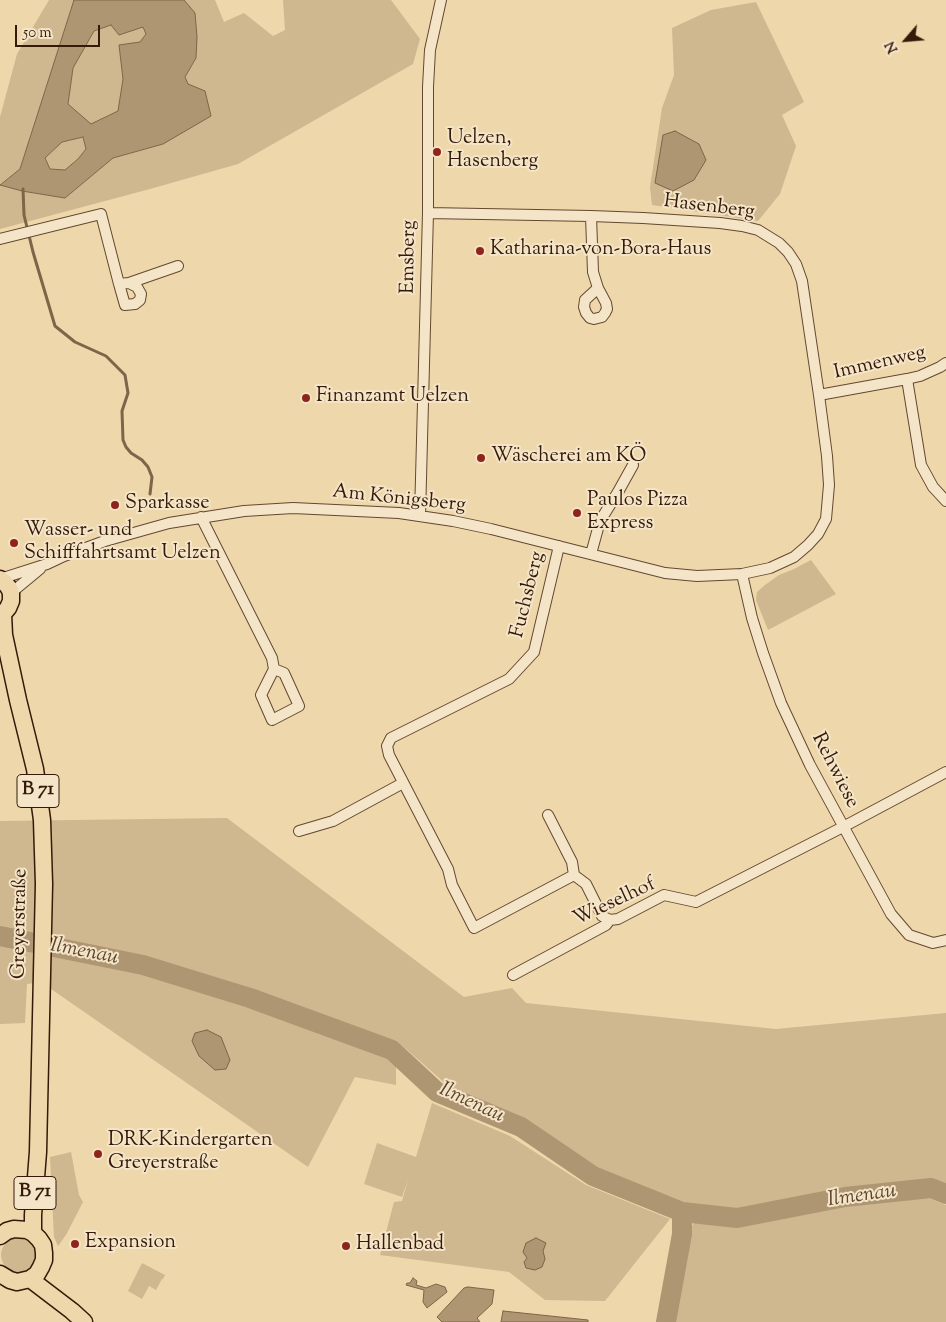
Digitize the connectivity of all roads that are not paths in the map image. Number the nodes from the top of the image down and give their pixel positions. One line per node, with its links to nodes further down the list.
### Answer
1 (441, 0): 2 (street, Emsberg)
2 (428, 214): 3 (street, Hasenberg); 12 (street, Emsberg)
3 (591, 216): 6 (street); 9 (street, Hasenberg)
4 (0, 239): 5 (street)
5 (178, 266)
6 (598, 288)
7 (946, 363): 8 (street, Immenweg)
8 (907, 380): 9 (street, Immenweg); 11 (street)
9 (820, 395): 17 (street, Am Königsberg)
10 (633, 465): 15 (street)
11 (946, 500)
12 (420, 516): 13 (street, Am Königsberg); 14 (street, Am Königsberg)
13 (201, 517): 16 (street, Am Königsberg); 22 (street)
14 (559, 546): 15 (street, Am Königsberg); 25 (street, Fuchsberg)
15 (591, 554): 17 (street, Am Königsberg)
16 (47, 564): 18 (street, Am Königsberg); 19 (street, Am Königsberg)
17 (742, 574): 27 (street, Rehwiese)
18 (0, 579): 19 (main road)
19 (11, 594): 20 (main road)
20 (2, 614): 23 (main road, Greyerstraße / B 71)
21 (0, 655): 23 (main road, Greyerstraße / B 71)
22 (274, 670): 22 (street)
23 (18, 700): 33 (main road, Greyerstraße / B 71)
24 (946, 772): 27 (street, Wieselhof)
25 (403, 783): 28 (street); 29 (street)
26 (548, 815): 29 (street)
27 (843, 827): 30 (street, Wieselhof); 31 (street, Rehwiese)
28 (299, 831)
29 (574, 875): 30 (street)
30 (610, 920): 32 (street, Wieselhof)
31 (946, 940)
32 (513, 975)
33 (38, 1152): 34 (main road, Greyerstraße / B 71); 35 (main road, Greyerstraße / B 71)
34 (7, 1232): 35 (main road)
35 (33, 1233): 36 (main road)
36 (36, 1273): 37 (main road); 38 (main road)
37 (0, 1274)
38 (78, 1316)

